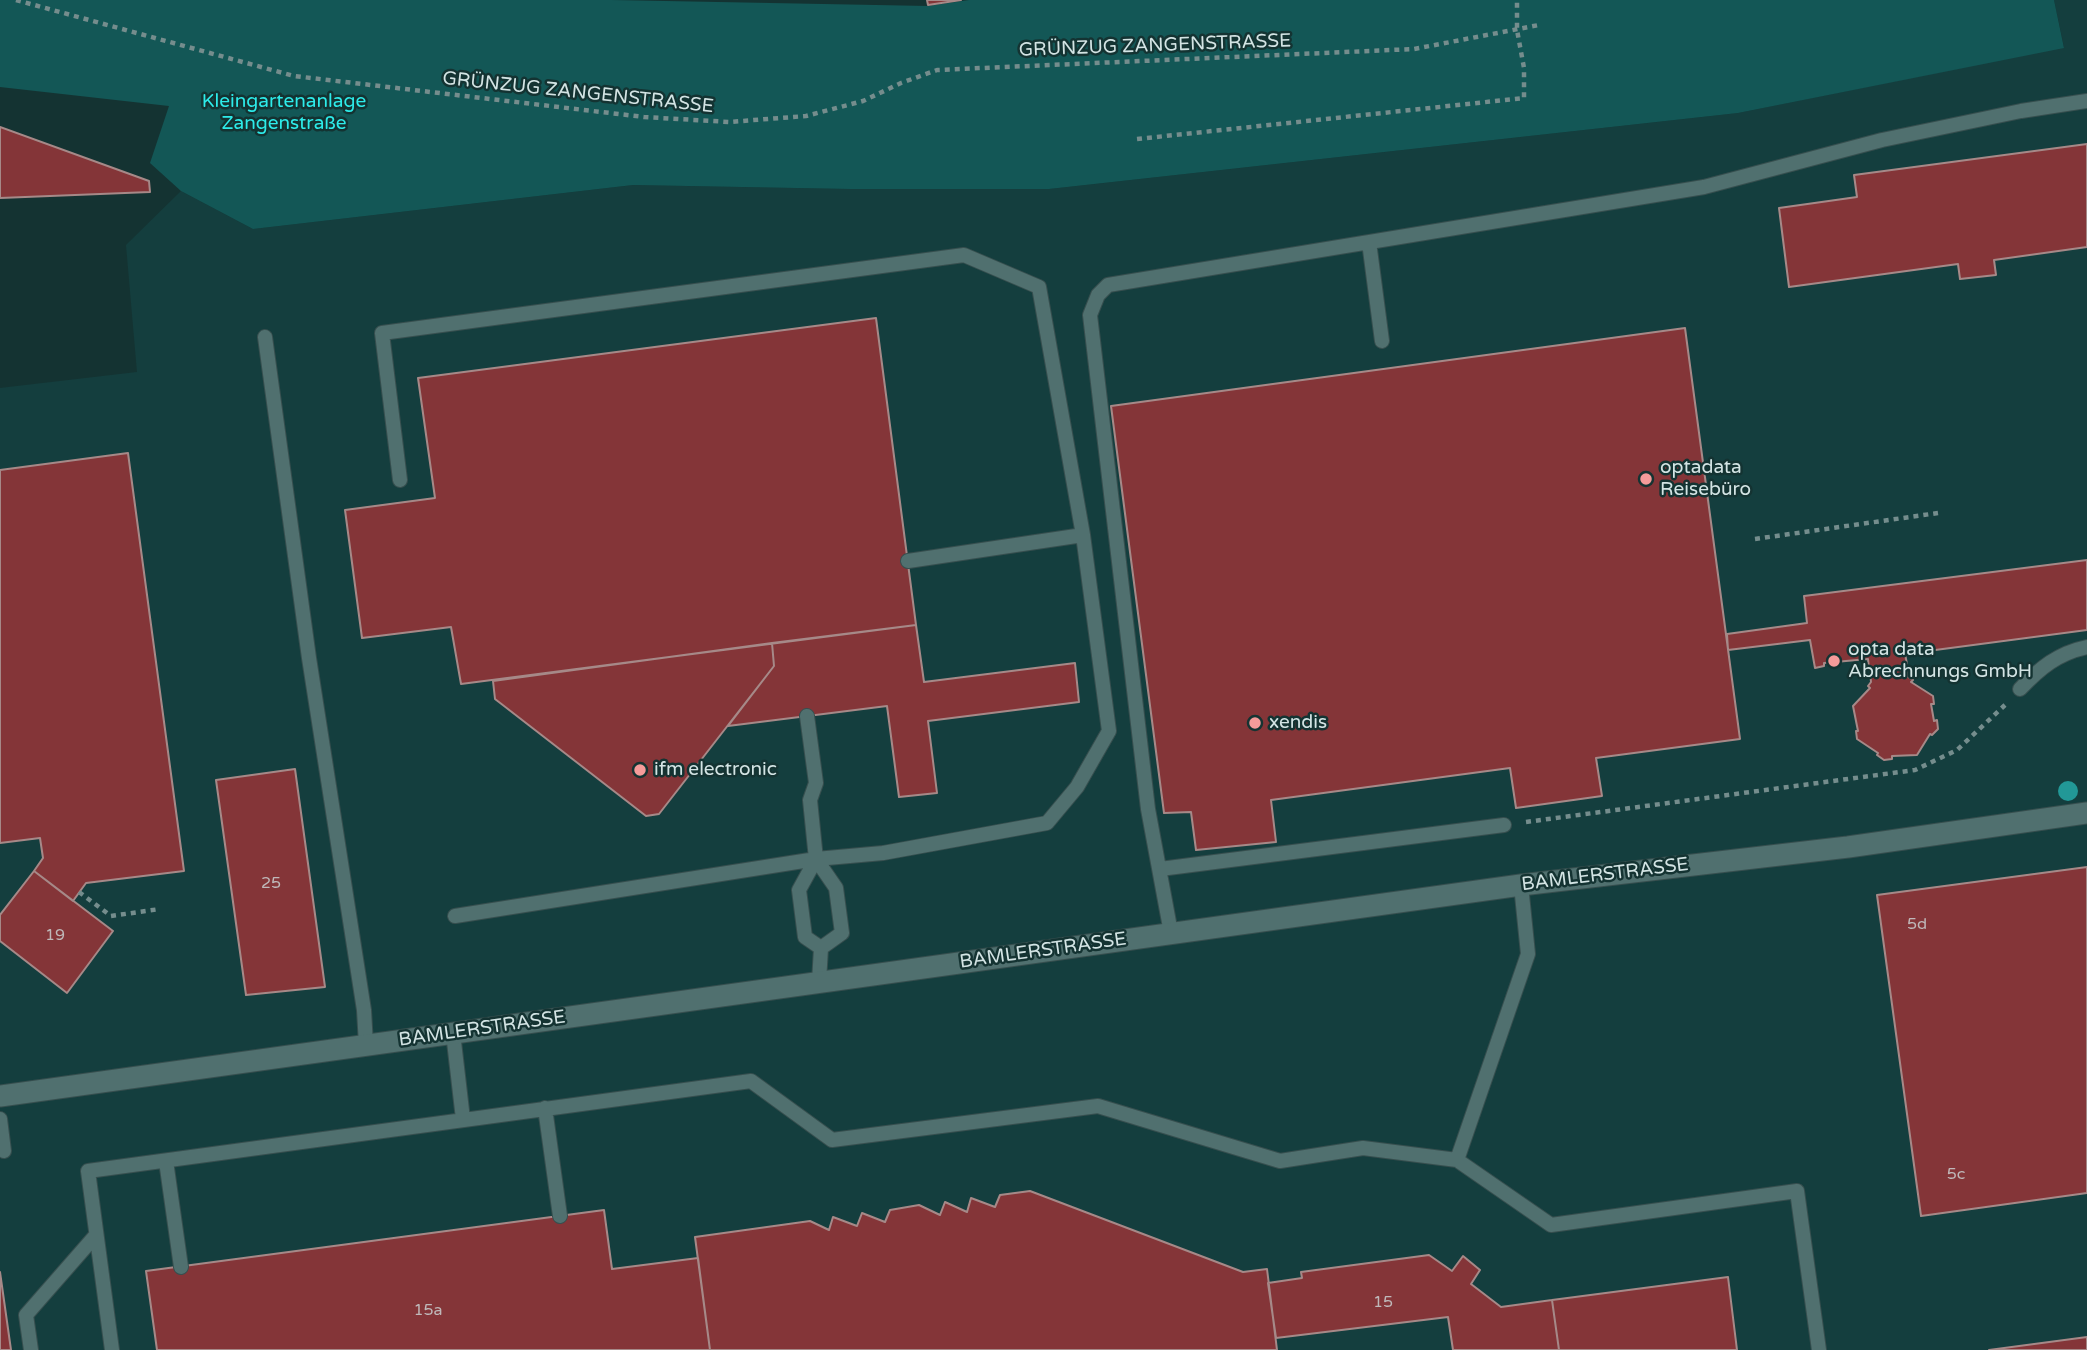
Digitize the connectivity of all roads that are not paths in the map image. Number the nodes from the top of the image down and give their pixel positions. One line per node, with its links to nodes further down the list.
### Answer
1 (2087, 101): 2 (lane)
2 (1369, 242): 4 (lane); 14 (lane)
3 (265, 337): 21 (lane)
4 (1381, 341)
5 (400, 480): 6 (lane)
6 (1083, 535): 7 (lane); 13 (lane)
7 (908, 561)
8 (2087, 647): 9 (lane)
9 (2020, 689)
10 (807, 716): 13 (lane)
11 (2087, 813): 15 (street, BAMLERSTRASSE)
12 (1504, 825): 14 (lane)
13 (816, 859): 16 (lane); 18 (lane); 18 (lane)
14 (1160, 869): 17 (lane)
15 (1521, 885): 17 (street, BAMLERSTRASSE); 27 (lane)
16 (455, 916)
17 (1171, 933): 19 (street, BAMLERSTRASSE)
18 (821, 948): 19 (lane)
19 (819, 982): 20 (street, BAMLERSTRASSE)
20 (453, 1033): 21 (street, BAMLERSTRASSE); 25 (lane)
21 (366, 1045): 22 (street, BAMLERSTRASSE)
22 (0, 1096)
23 (545, 1108): 25 (lane); 27 (lane); 29 (lane)
24 (0, 1119): 26 (lane)
25 (463, 1119): 28 (lane)
26 (4, 1151)
27 (1457, 1160): 34 (lane)
28 (166, 1161): 30 (lane); 31 (lane)
29 (560, 1216)
30 (96, 1235): 32 (lane); 33 (lane)
31 (181, 1267)
32 (31, 1350)
33 (113, 1350)
34 (1819, 1350)

